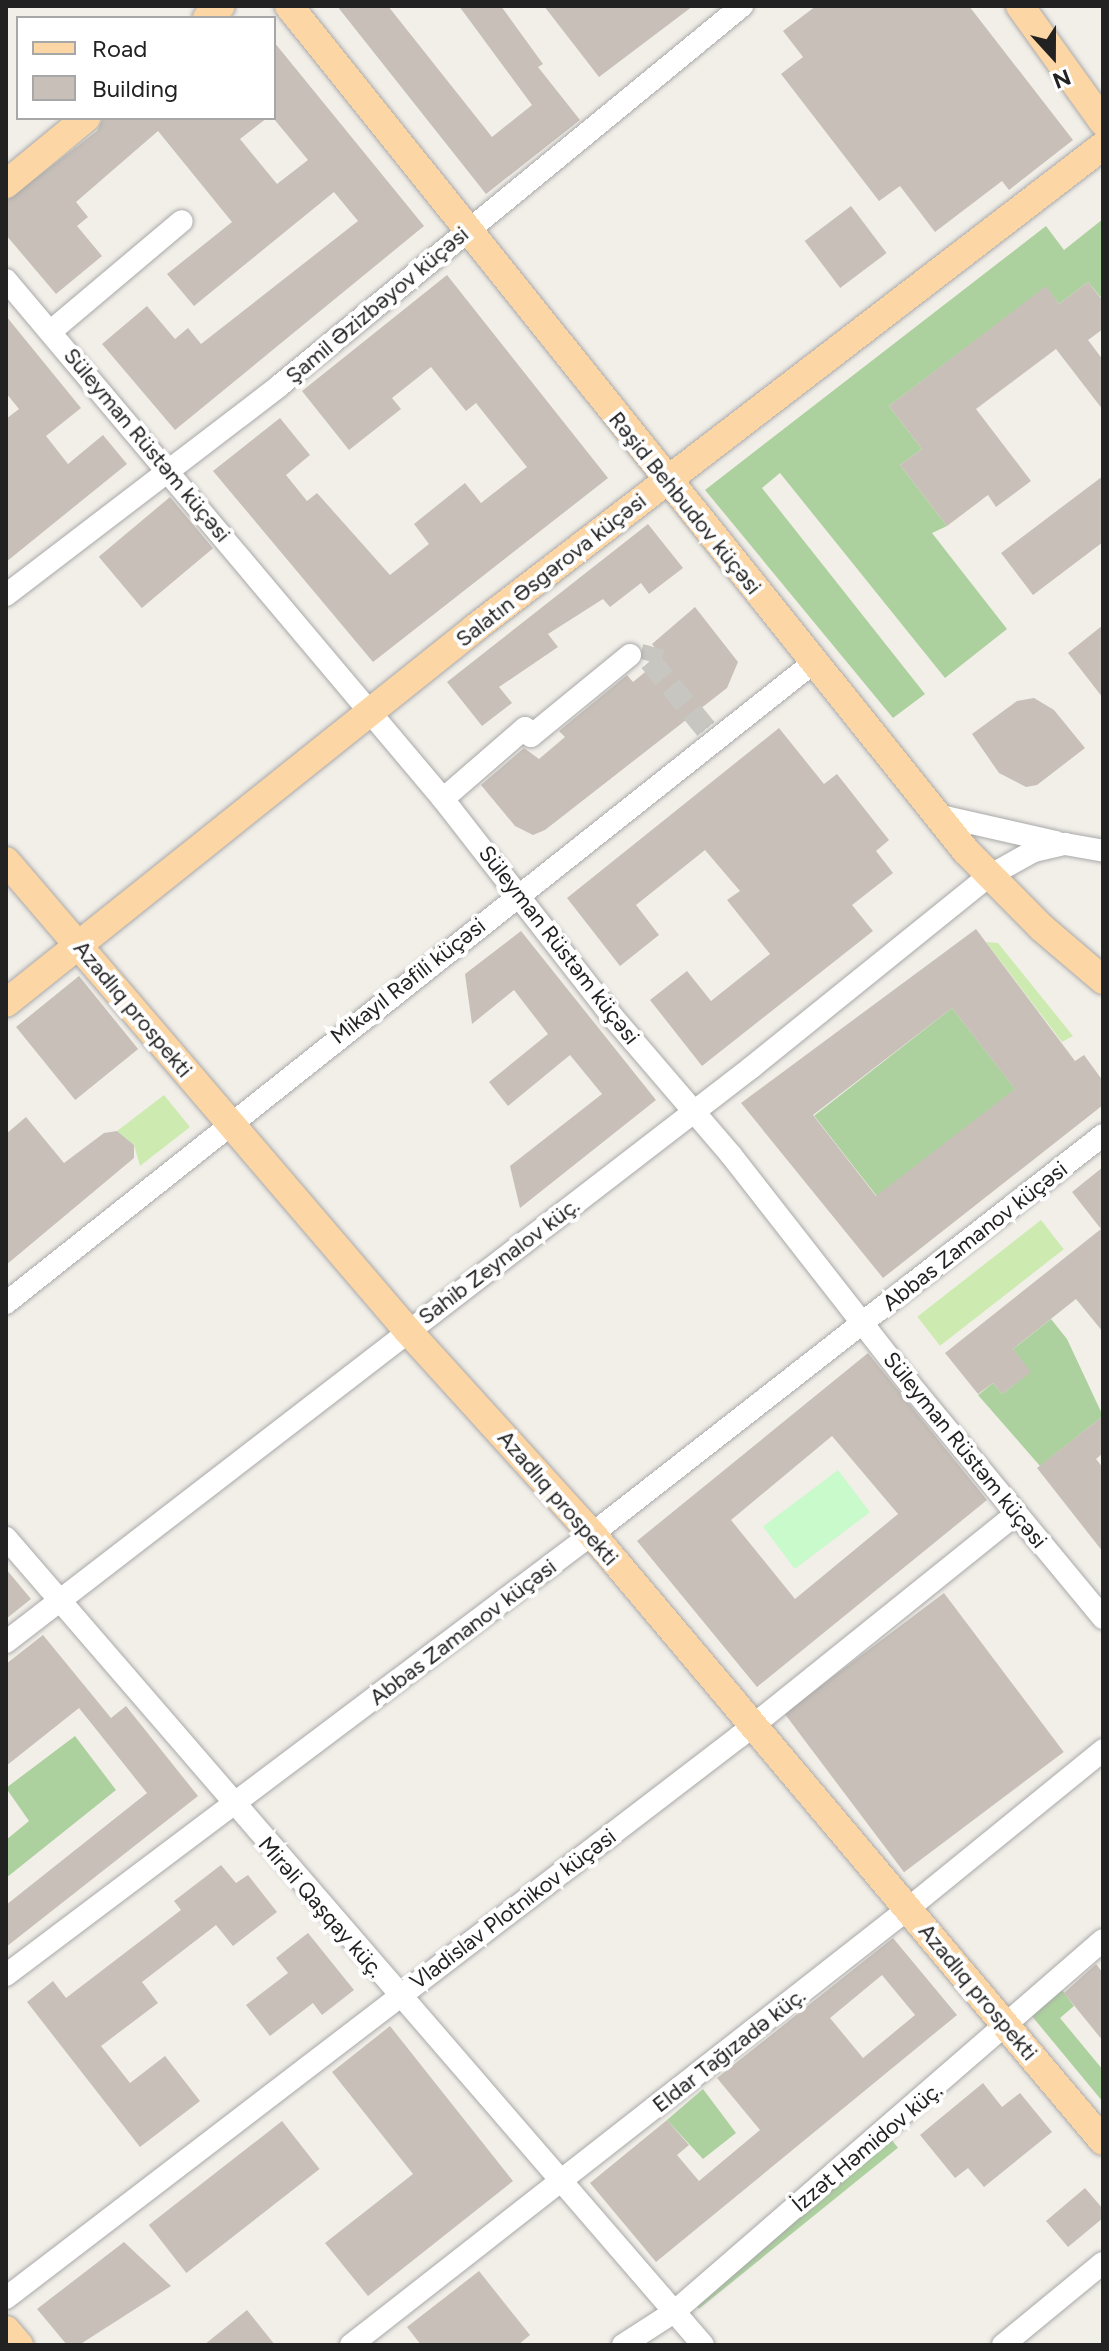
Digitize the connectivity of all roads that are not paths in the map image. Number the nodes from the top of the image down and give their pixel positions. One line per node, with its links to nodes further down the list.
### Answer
1 (289, 6): 9 (main road, Rəşid Behbudov küçəsi)
2 (742, 6): 9 (street, Şamil Əzizbəyov küçəsi)
3 (1020, 6): 5 (main road)
4 (84, 120): 7 (main road)
5 (1103, 122)
6 (1103, 146): 13 (main road, Salatın Əsgərova küçəsi)
7 (6, 184)
8 (182, 221): 11 (street)
9 (468, 229): 12 (street, Şamil Əzizbəyov küçəsi); 13 (main road, Rəşid Behbudov küçəsi)
10 (6, 280): 11 (street, Süleyman Rüstəm küçəsi)
11 (50, 332): 12 (street, Süleyman Rüstəm küçəsi)
12 (168, 468): 14 (street, Şamil Əzizbəyov küçəsi); 17 (street, Süleyman Rüstəm küçəsi)
13 (667, 481): 16 (main road, Rəşid Behbudov küçəsi); 17 (main road, Salatın Əsgərova küçəsi)
14 (6, 595)
15 (630, 655): 18 (street)
16 (813, 663): 19 (main road, Rəşid Behbudov küçəsi); 24 (street, Mikayıl Rəfili küçəsi)
17 (370, 711): 18 (street, Süleyman Rüstəm küçəsi); 25 (main road, Salatın Əsgərova küçəsi)
18 (443, 799): 24 (street, Süleyman Rüstəm küçəsi)
19 (936, 815): 20 (street); 23 (main road, Rəşid Behbudov küçəsi)
20 (1065, 844): 21 (street); 23 (street, Sahib Zeynalov küç.)
21 (1103, 851)
22 (6, 861): 25 (main road, Azadlıq prospekti)
23 (989, 876): 26 (main road, Rəşid Behbudov küçəsi); 28 (street, Sahib Zeynalov küç.)
24 (519, 895): 28 (street, Süleyman Rüstəm küçəsi); 29 (street, Mikayıl Rəfili küçəsi)
25 (78, 943): 27 (main road, Salatın Əsgərova küçəsi); 29 (main road, Azadlıq prospekti)
26 (1103, 980)
27 (6, 1003)
28 (695, 1111): 32 (street, Süleyman Rüstəm küçəsi); 33 (street, Sahib Zeynalov küç.)
29 (228, 1122): 31 (street, Mikayıl Rəfili küçəsi); 33 (main road, Azadlıq prospekti)
30 (1103, 1135): 32 (street, Abbas Zamanov küçəsi)
31 (6, 1303)
32 (863, 1324): 34 (street, Süleyman Rüstəm küçəsi); 35 (street, Abbas Zamanov küçəsi)
33 (408, 1331): 35 (main road, Azadlıq prospekti); 37 (street, Sahib Zeynalov küç.)
34 (1016, 1514): 38 (street, Süleyman Rüstəm küçəsi); 40 (street, Vladislav Plotnikov küçəsi)
35 (592, 1534): 40 (main road, Azadlıq prospekti); 42 (street, Abbas Zamanov küçəsi)
36 (6, 1538): 37 (street, Mirəli Qaşqay küç.)
37 (58, 1600): 39 (street, Sahib Zeynalov küç.); 42 (street, Mirəli Qaşqay küç.)
38 (1103, 1618)
39 (6, 1642)
40 (750, 1728): 43 (main road, Azadlıq prospekti); 46 (street, Vladislav Plotnikov küçəsi)
41 (1103, 1750): 43 (street, Eldar Tağızadə küç.)
42 (233, 1806): 45 (street, Abbas Zamanov küçəsi); 46 (street, Mirəli Qaşqay küç.)
43 (909, 1909): 47 (main road, Azadlıq prospekti); 49 (street, Eldar Tağızadə küç.)
44 (1103, 1940): 47 (street, İzzət Həmidov küç.)
45 (6, 1975)
46 (399, 1996): 49 (street, Mirəli Qaşqay küç.); 51 (street, Vladislav Plotnikov küçəsi)
47 (1005, 2026): 48 (main road, Azadlıq prospekti); 52 (street, İzzət Həmidov küç.)
48 (1103, 2141)
49 (559, 2182): 52 (street, Mirəli Qaşqay küç.); 55 (street, Eldar Tağızadə küç.)
50 (1103, 2263): 58 (street)
51 (6, 2298)
52 (674, 2312): 56 (street, İzzət Həmidov küç.); 57 (street, Mirəli Qaşqay küç.)
53 (6, 2330): 54 (main road)
54 (19, 2345)
55 (351, 2345)
56 (623, 2345)
57 (703, 2345)
58 (1003, 2345)

